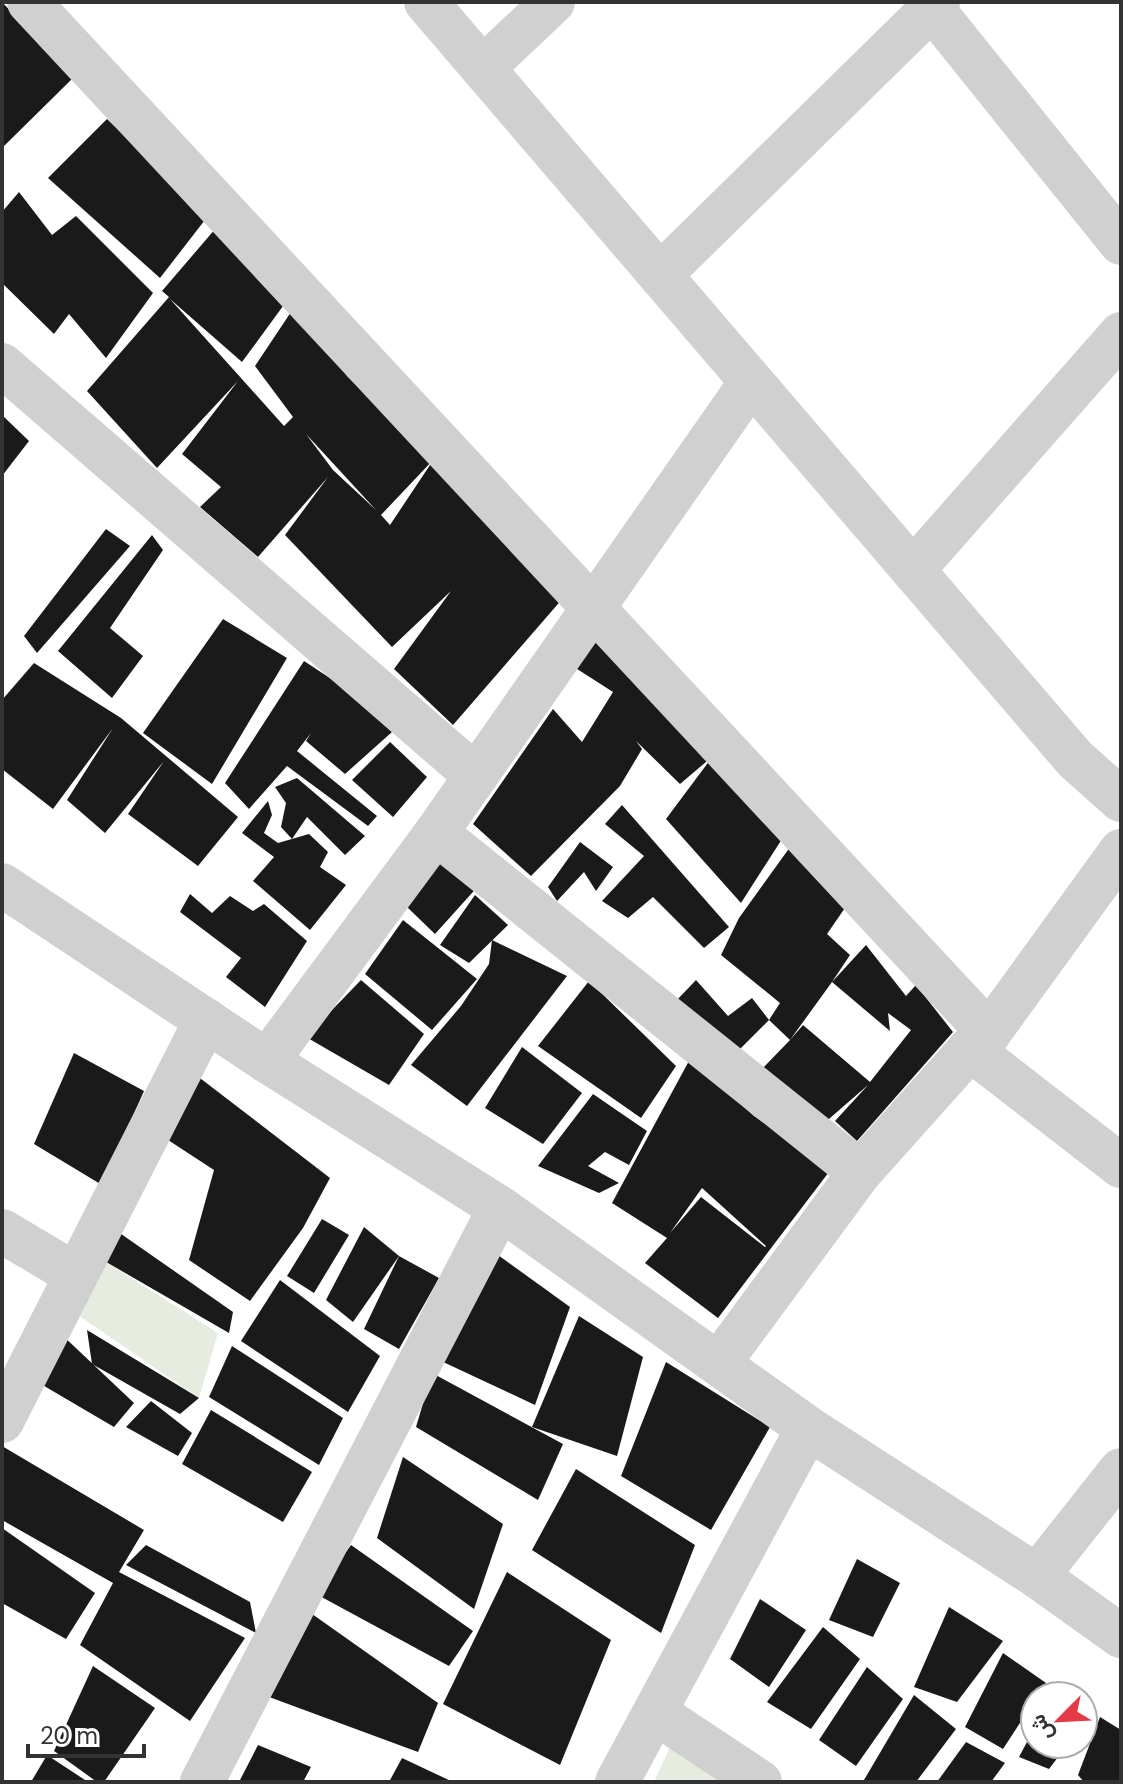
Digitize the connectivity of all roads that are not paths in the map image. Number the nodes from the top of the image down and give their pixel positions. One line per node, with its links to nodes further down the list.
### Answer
1 (29, 2): 12 (street)
2 (426, 2): 5 (street)
3 (553, 2): 5 (street)
4 (932, 4): 6 (street); 7 (street)
5 (483, 68): 7 (street)
6 (1121, 243)
7 (660, 275): 10 (street)
8 (1121, 334): 11 (street)
9 (2, 365): 13 (street)
10 (751, 382): 11 (street); 12 (street)
11 (913, 570): 14 (street)
12 (594, 608): 13 (street); 19 (street)
13 (476, 776): 15 (street)
14 (1121, 800)
15 (436, 833): 20 (street); 22 (street)
16 (1121, 851): 19 (street)
17 (2, 885): 18 (street)
18 (206, 1020): 20 (street); 25 (street)
19 (979, 1041): 21 (street); 22 (street)
20 (267, 1061): 23 (street)
21 (1121, 1166)
22 (860, 1172): 26 (street)
23 (500, 1208): 26 (street); 33 (street)
24 (2, 1231): 25 (street)
25 (76, 1275): 27 (street)
26 (719, 1363): 28 (street)
27 (2, 1421)
28 (808, 1428): 30 (street); 32 (street)
29 (1121, 1470): 30 (street)
30 (1037, 1576): 31 (street)
31 (1121, 1636)
32 (656, 1713): 34 (street); 35 (street)
33 (202, 1782)
34 (617, 1782)
35 (760, 1782)

